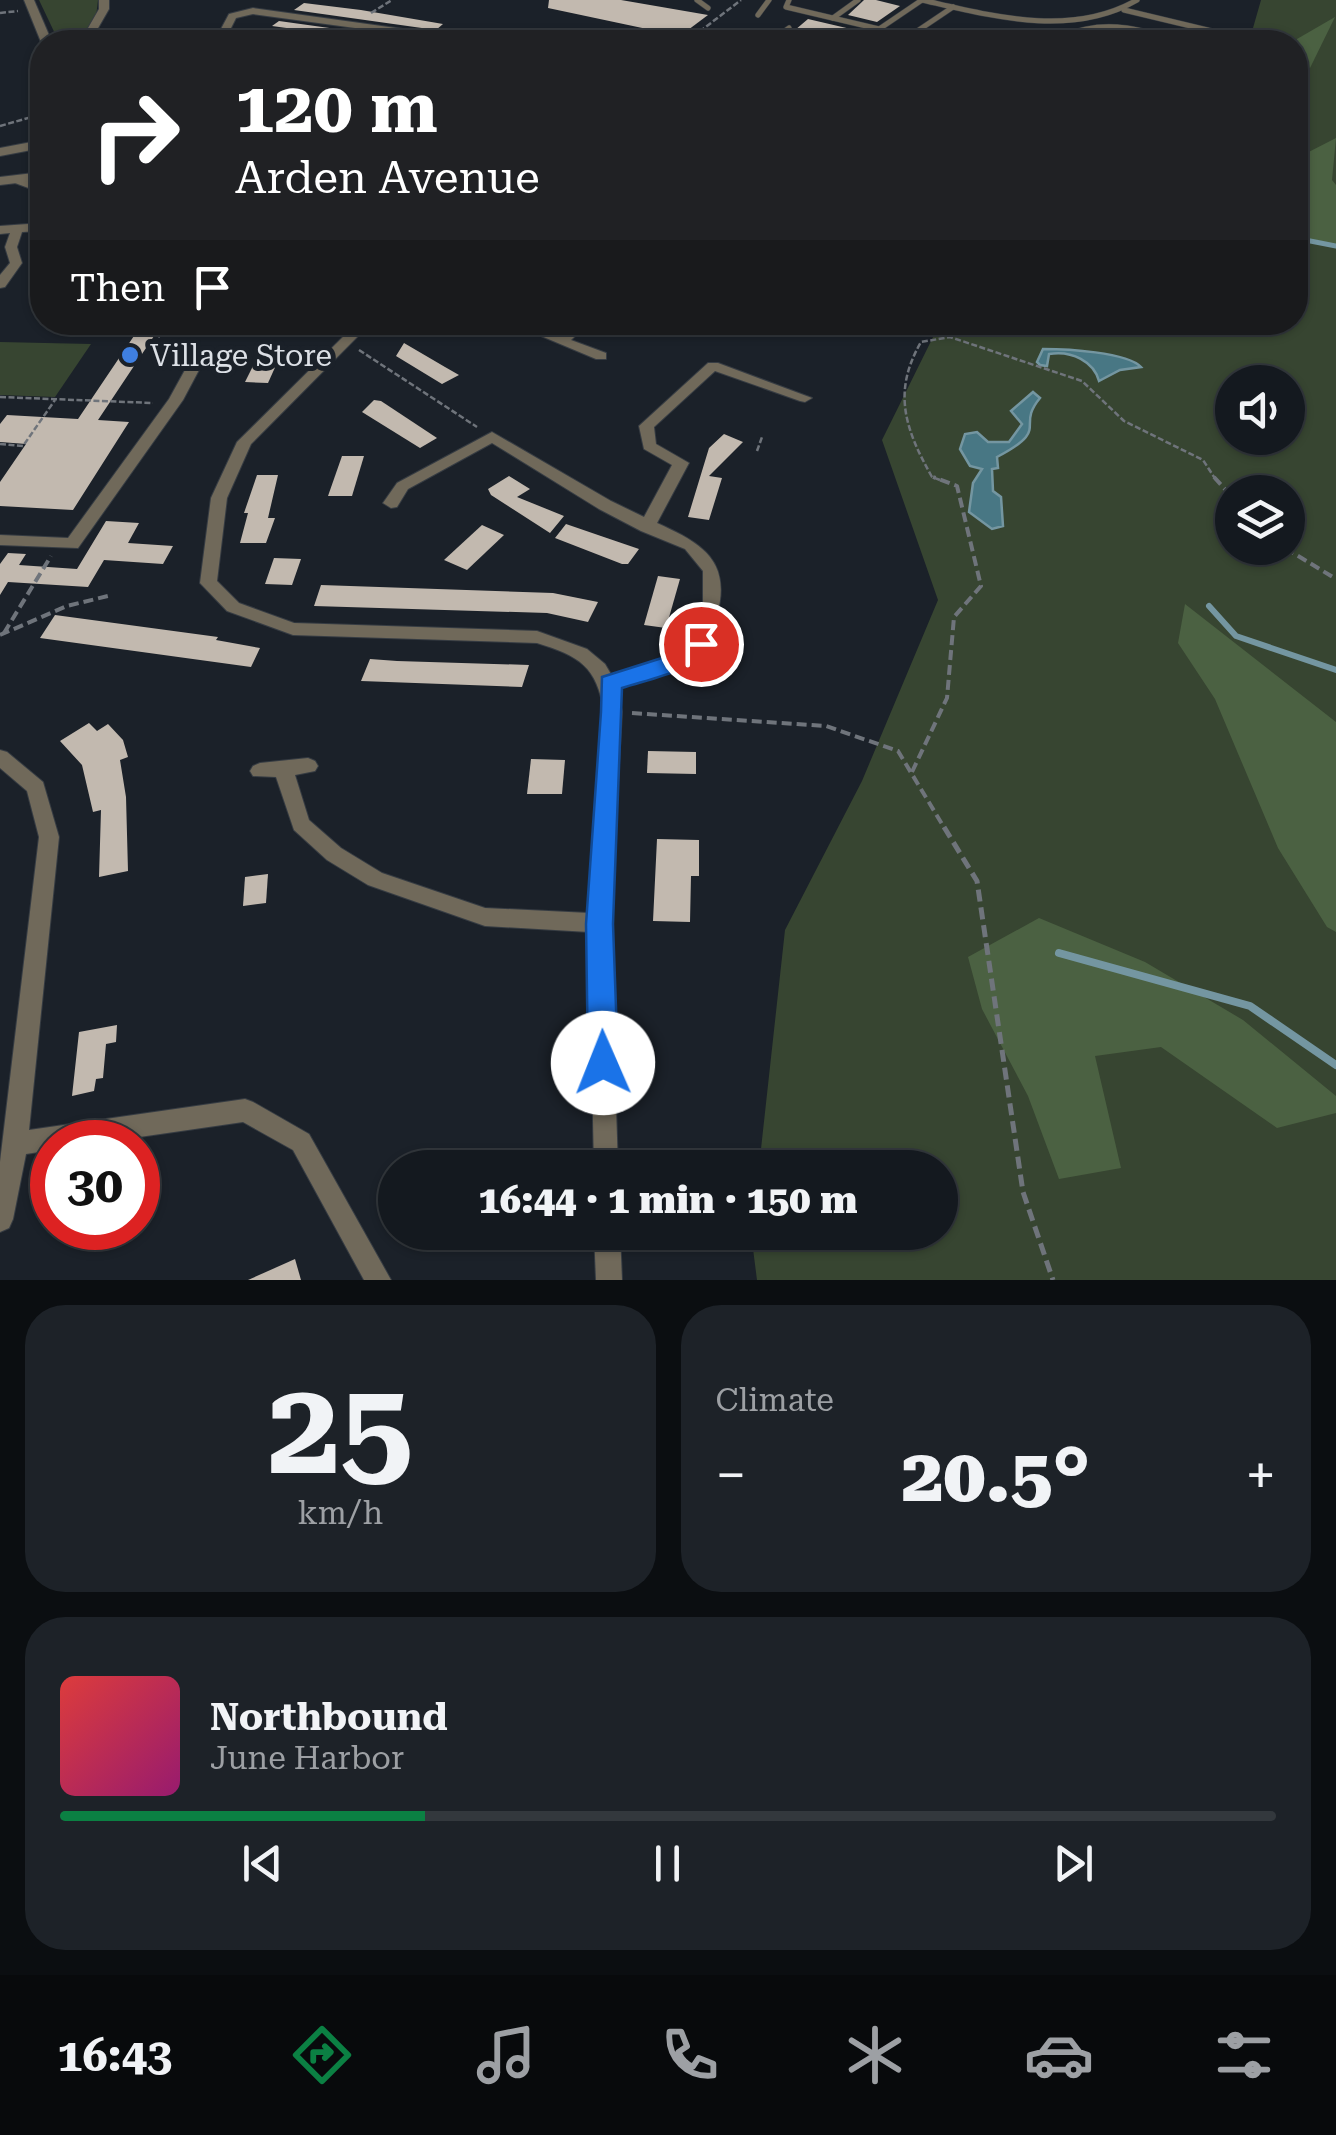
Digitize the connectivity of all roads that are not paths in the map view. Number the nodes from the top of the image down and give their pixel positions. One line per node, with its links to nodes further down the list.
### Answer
1 (29, 0): 15 (street)
2 (104, 0): 16 (street)
3 (697, 0): 9 (lane)
4 (769, 0): 12 (lane)
5 (790, 0): 13 (lane)
6 (858, 0): 13 (lane)
7 (922, 0): 10 (lane); 20 (lane)
8 (1137, 0): 11 (lane)
9 (708, 8)
10 (953, 8): 11 (lane); 21 (lane)
11 (1124, 10): 24 (lane)
12 (758, 15)
13 (832, 18): 20 (lane)
14 (789, 28): 19 (lane)
15 (42, 30)
16 (92, 30)
17 (225, 30): 18 (street)
18 (388, 30)
19 (786, 30)
20 (879, 30)
21 (919, 30)
22 (1077, 30): 23 (lane)
23 (1138, 30)
24 (1196, 30)
25 (30, 140): 27 (street)
26 (30, 145): 27 (street)
27 (17, 146): 28 (street)
28 (0, 152)
29 (30, 179): 31 (street)
30 (0, 181): 31 (street)
31 (19, 181): 32 (street)
32 (30, 185)
33 (0, 230): 35 (street)
34 (30, 230): 35 (street)
35 (16, 232): 36 (street)
36 (0, 284)
37 (354, 335): 47 (street)
38 (546, 335): 40 (street)
39 (568, 335): 40 (street)
40 (561, 341): 42 (street)
41 (201, 353): 46 (street)
42 (601, 356)
43 (805, 398): 45 (street)
44 (391, 503): 45 (street)
45 (648, 527): 47 (street)
46 (0, 540)
47 (610, 683): 52 (street)
48 (0, 757): 53 (street)
49 (308, 766): 50 (street)
50 (284, 768): 51 (street); 52 (street)
51 (260, 770)
52 (600, 924): 54 (street)
53 (16, 1144): 55 (street); 57 (street)
54 (606, 1150)
55 (0, 1219)
56 (607, 1250): 58 (street)
57 (378, 1280)
58 (608, 1280)

